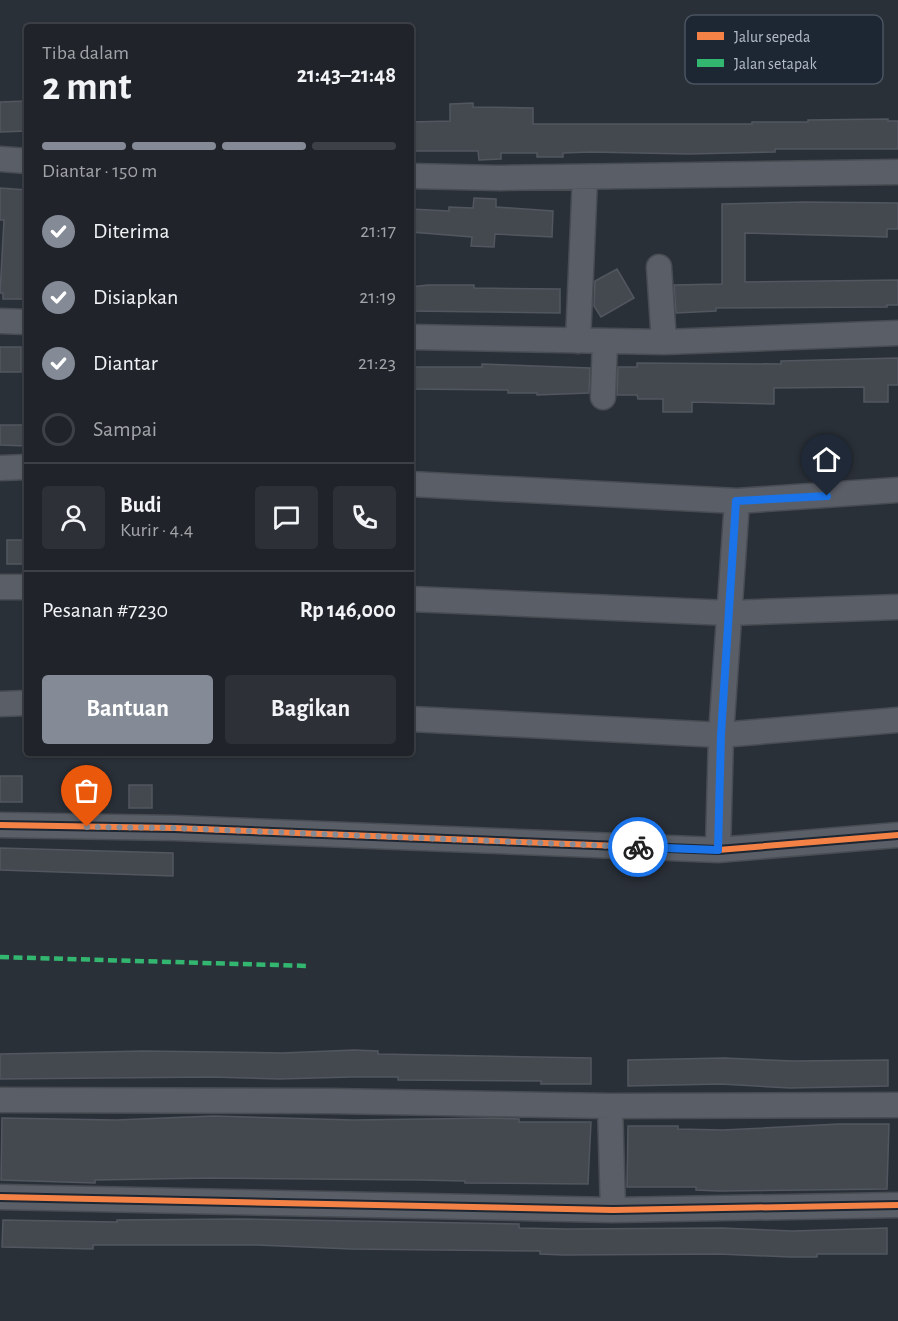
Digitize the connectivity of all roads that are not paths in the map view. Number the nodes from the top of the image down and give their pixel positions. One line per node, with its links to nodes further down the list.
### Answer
1 (0, 159): 2 (street)
2 (24, 161)
3 (898, 172): 5 (street)
4 (414, 176): 5 (street)
5 (585, 177): 11 (street)
6 (659, 267): 13 (street)
7 (0, 321): 8 (street)
8 (24, 322)
9 (898, 333): 13 (street)
10 (414, 336): 11 (street)
11 (578, 341): 12 (street)
12 (605, 341): 13 (street); 14 (street)
13 (664, 342)
14 (603, 397)
15 (0, 468): 16 (street)
16 (24, 468)
17 (414, 484): 19 (street)
18 (898, 490): 19 (street)
19 (736, 501): 24 (street)
20 (0, 587): 21 (street)
21 (24, 587)
22 (414, 599): 24 (street)
23 (898, 607): 24 (street)
24 (729, 613): 29 (street)
25 (24, 703): 26 (street)
26 (0, 704)
27 (414, 718): 29 (street)
28 (898, 720): 29 (street)
29 (721, 735): 32 (street)
30 (0, 825): 32 (street)
31 (898, 835): 32 (street)
32 (718, 850)
33 (0, 1100): 35 (street)
34 (898, 1105): 35 (street)
35 (610, 1106): 38 (street)
36 (0, 1197): 38 (street)
37 (898, 1205): 38 (street)
38 (613, 1210)

